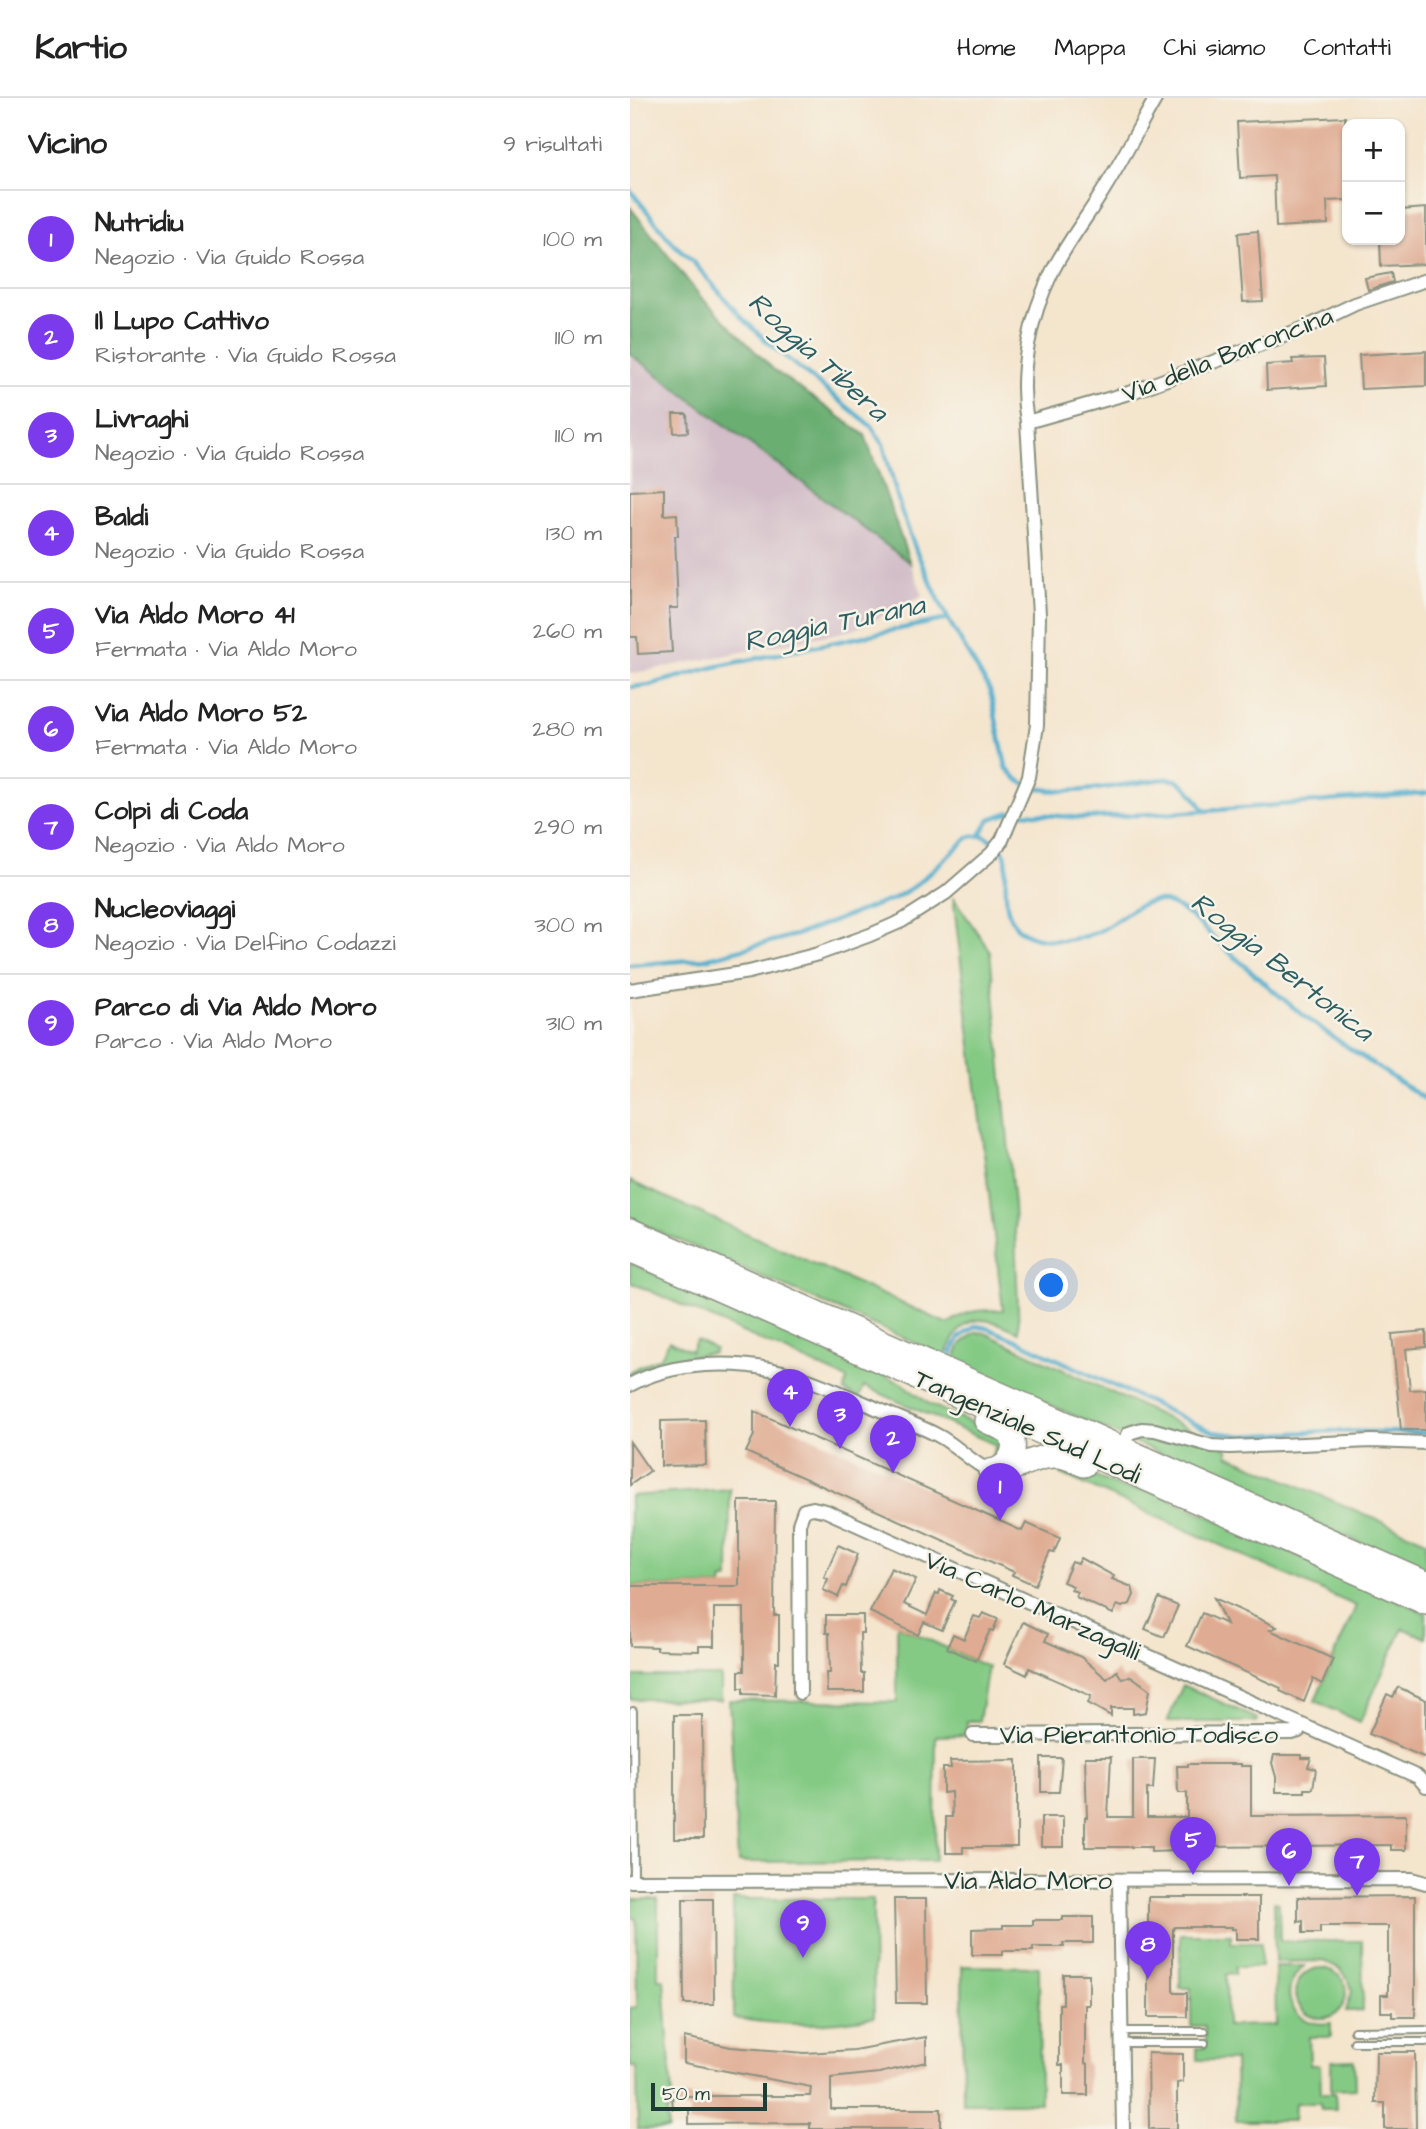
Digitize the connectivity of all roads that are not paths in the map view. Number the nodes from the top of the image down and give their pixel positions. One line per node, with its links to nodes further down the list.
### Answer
1 (1156, 98): 3 (street)
2 (1426, 279): 3 (street, Via della Baroncina)
3 (1027, 422): 4 (street)
4 (631, 989)
5 (630, 1230): 10 (highway, Tangenziale Sud Lodi)
6 (630, 1250): 7 (highway, Tangenziale Sud Lodi)
7 (917, 1377): 11 (highway); 12 (highway, Tangenziale Sud Lodi)
8 (630, 1385): 11 (street)
9 (1426, 1443): 10 (street)
10 (1121, 1447): 13 (highway, Tangenziale Sud Lodi)
11 (990, 1471): 12 (highway)
12 (1149, 1479): 14 (highway, Tangenziale Sud Lodi)
13 (1426, 1583)
14 (1426, 1603)
15 (800, 1693): 17 (street, Via Carlo Marzagalli)
16 (634, 1711): 21 (lane)
17 (1302, 1726): 18 (street, Via Pierantonio Todisco); 19 (street, Via Carlo Marzagalli)
18 (973, 1735)
19 (1426, 1786)
20 (1119, 1880): 21 (street, Via Aldo Moro); 22 (street, Via Aldo Moro); 26 (street)
21 (632, 1881)
22 (1426, 1883)
23 (1426, 2030): 25 (lane)
24 (1205, 2031): 26 (lane)
25 (1354, 2031)
26 (1122, 2037): 29 (lane); 30 (street)
27 (1354, 2042): 28 (lane)
28 (1426, 2042)
29 (1205, 2043)
30 (1123, 2129)

